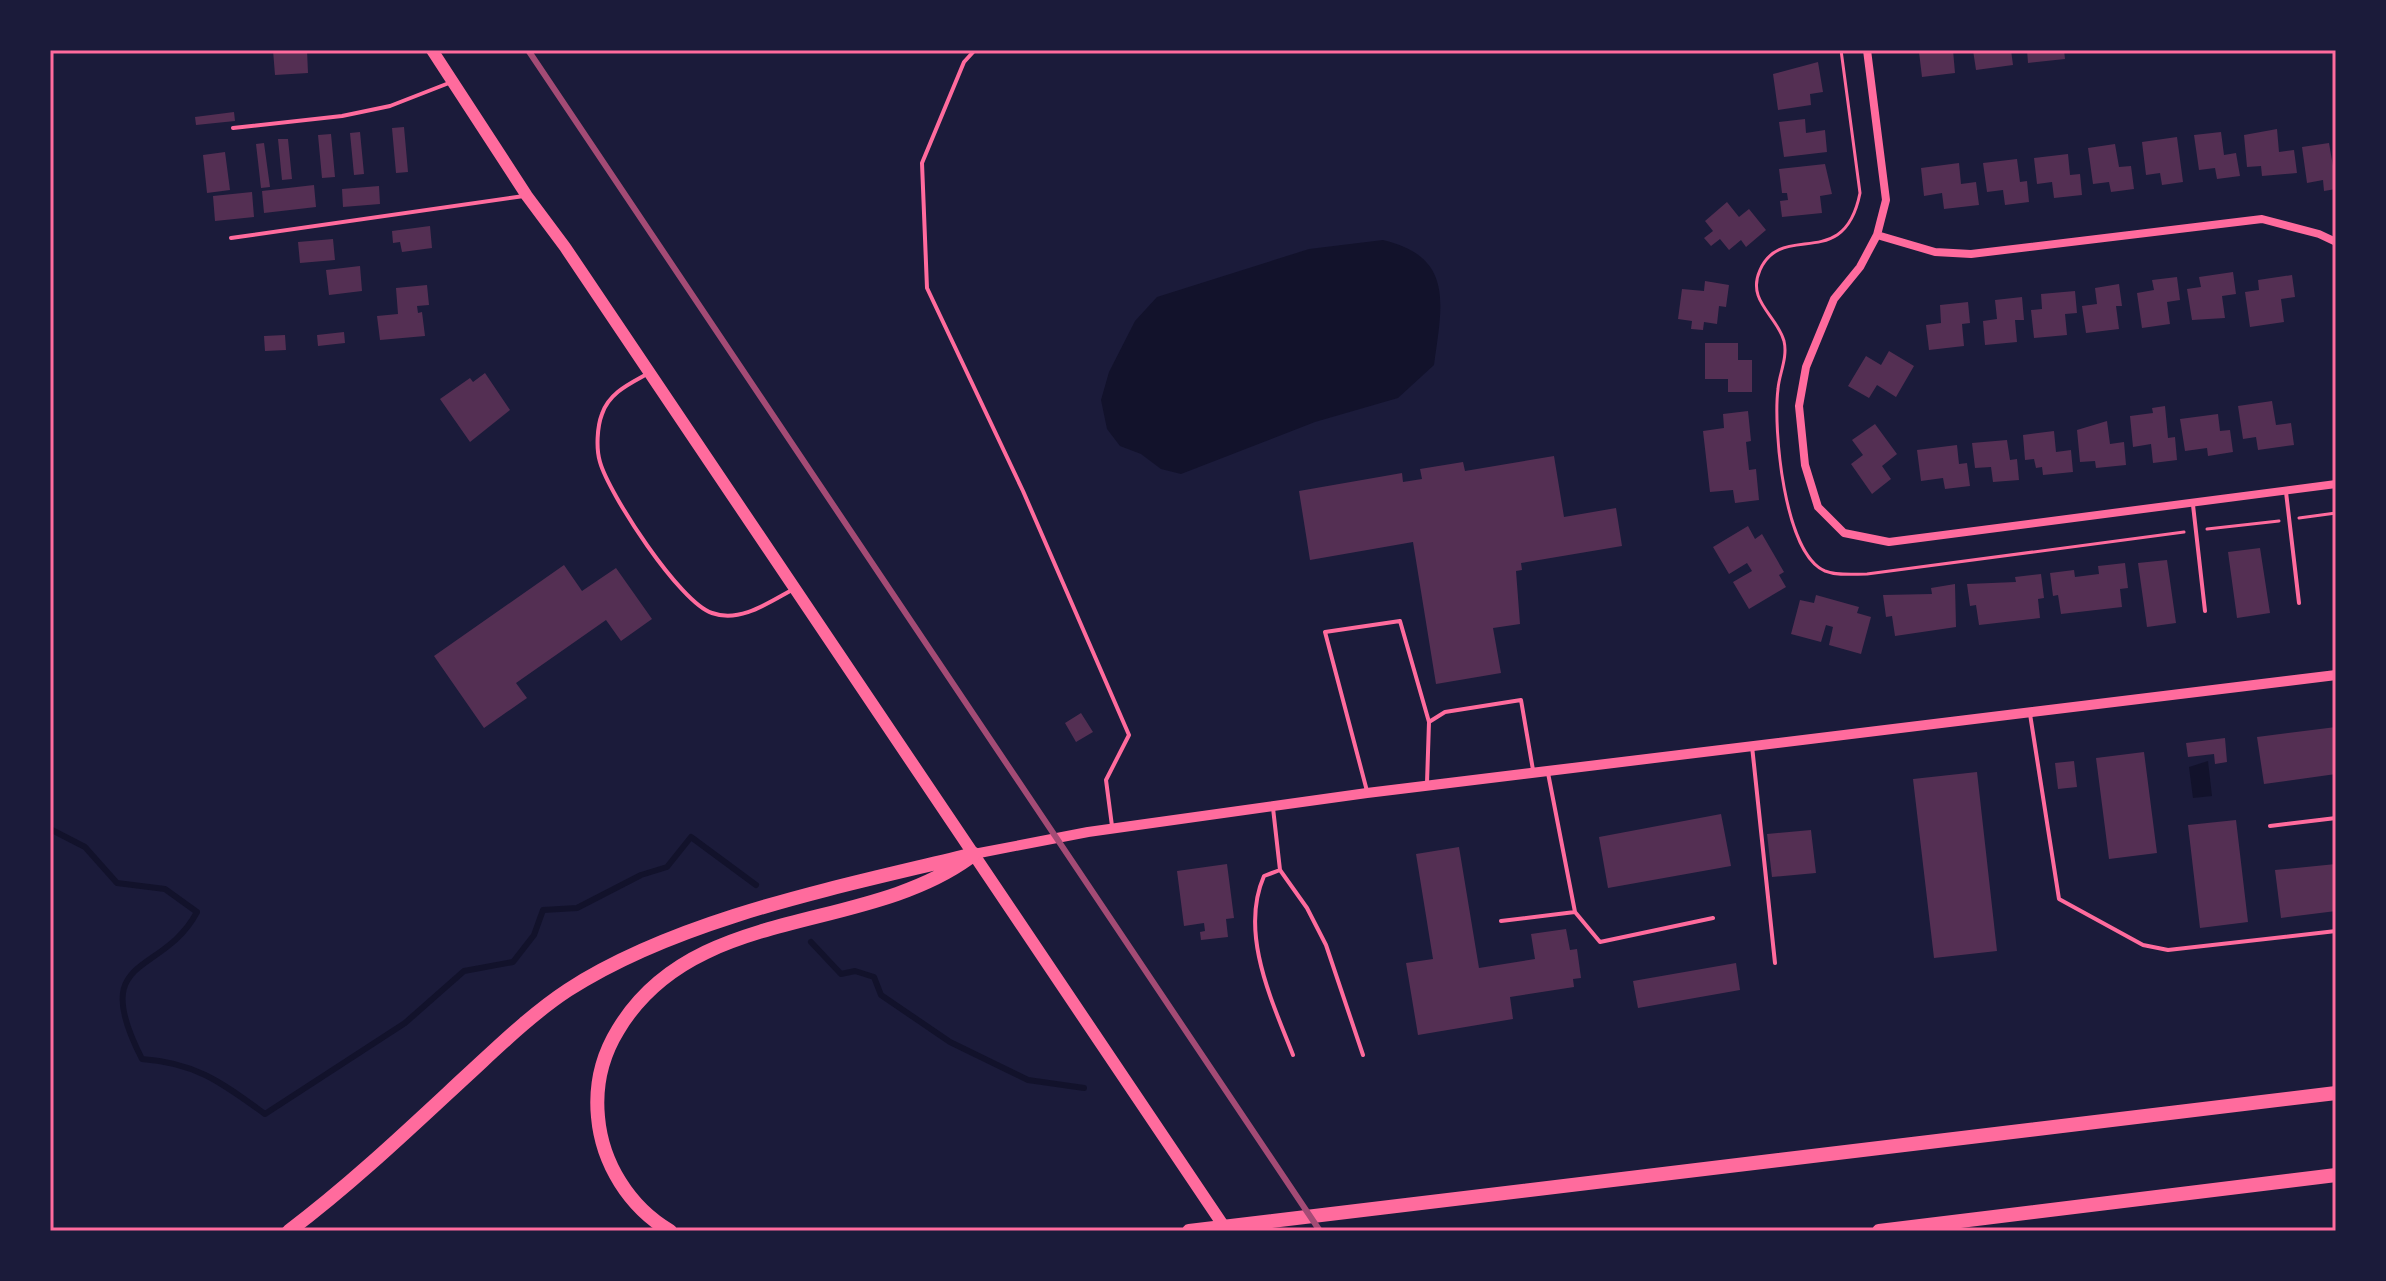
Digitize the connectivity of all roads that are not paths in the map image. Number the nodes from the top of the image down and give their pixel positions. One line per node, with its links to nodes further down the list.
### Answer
1 (432, 50): 4 (main road)
2 (975, 50): 28 (lane)
3 (1867, 50): 7 (street)
4 (452, 82): 5 (lane); 6 (main road)
5 (233, 128)
6 (527, 196): 8 (lane); 10 (main road)
7 (1877, 235): 9 (street); 13 (street)
8 (231, 238)
9 (2336, 242)
10 (649, 373): 14 (main road); 14 (lane)
11 (2336, 484): 12 (street)
12 (2286, 490): 13 (street); 15 (lane)
13 (2193, 502): 16 (lane)
14 (794, 589): 29 (main road)
15 (2299, 603)
16 (2205, 611)
17 (2336, 675): 18 (street)
18 (2029, 712): 20 (street); 34 (lane)
19 (1429, 722): 22 (lane); 23 (lane); 24 (lane)
20 (1752, 746): 21 (street); 35 (lane)
21 (1548, 771): 22 (street); 31 (lane)
22 (1533, 772): 23 (street)
23 (1427, 785): 24 (street)
24 (1367, 793): 25 (street)
25 (1273, 806): 28 (street); 30 (lane)
26 (2336, 818): 27 (lane)
27 (2270, 826)
28 (1112, 829): 29 (street)
29 (974, 854): 40 (highway); 41 (highway); 43 (main road)
30 (1280, 870): 36 (lane); 37 (lane)
31 (1575, 912): 32 (lane); 33 (lane)
32 (1713, 918)
33 (1501, 921)
34 (2336, 931)
35 (1775, 963)
36 (1293, 1055)
37 (1363, 1055)
38 (2336, 1093): 42 (highway)
39 (2336, 1175): 44 (highway)
40 (289, 1231)
41 (670, 1231)
42 (1189, 1231)
43 (1227, 1231)
44 (1879, 1231)

